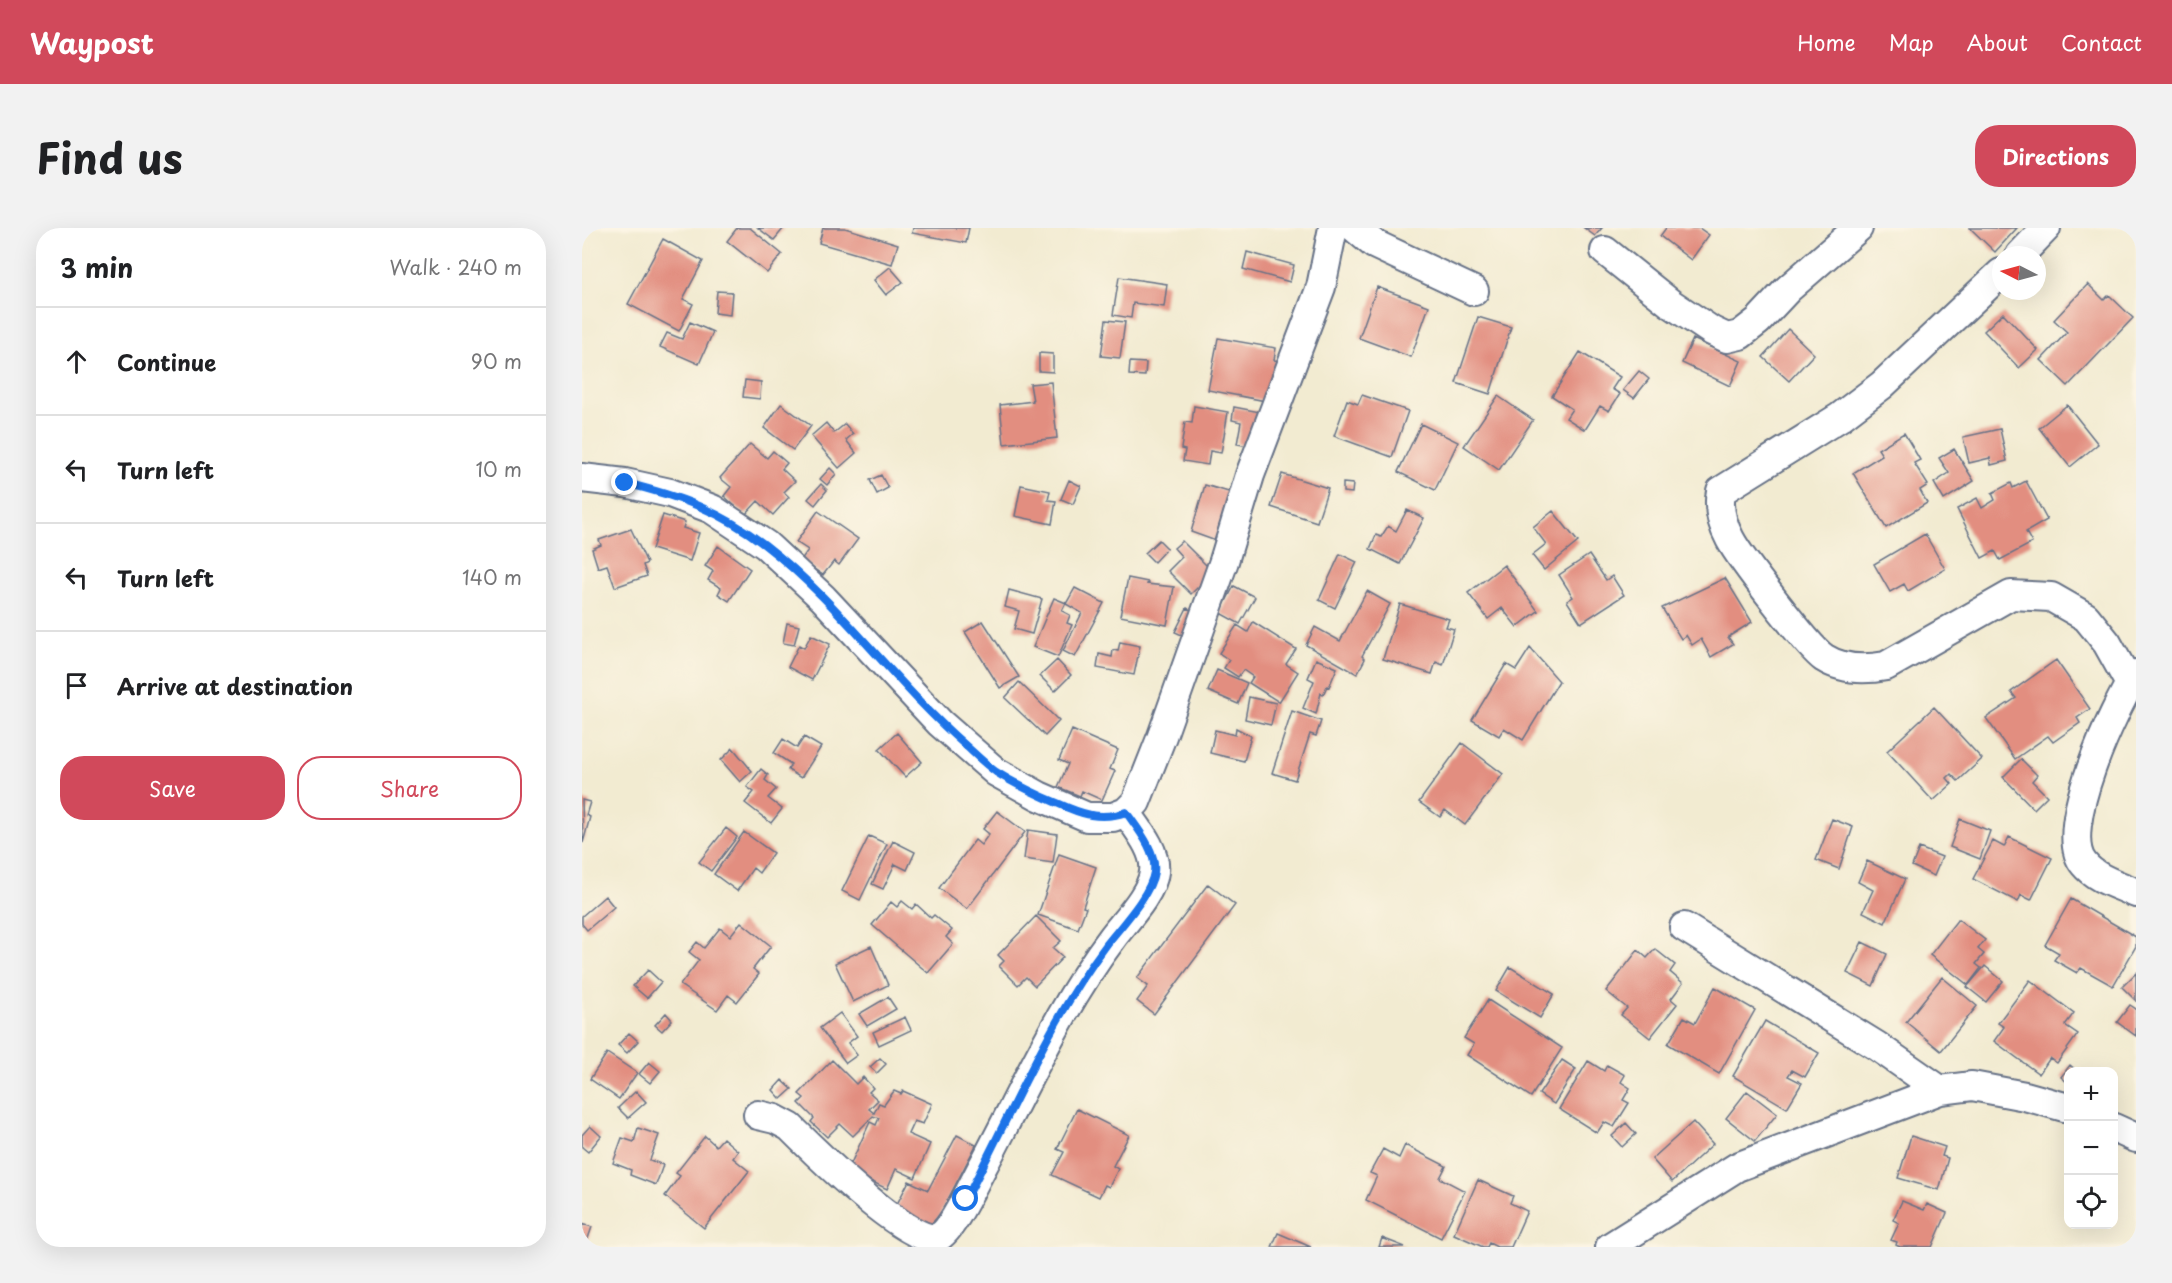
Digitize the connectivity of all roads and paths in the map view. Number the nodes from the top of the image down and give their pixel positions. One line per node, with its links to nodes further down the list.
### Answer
1 (1333, 228): 11 (street)
2 (1355, 228): 8 (street)
3 (1858, 228): 6 (street)
4 (2046, 228): 5 (street)
5 (2029, 246)
6 (1605, 251)
7 (1992, 282): 10 (street)
8 (1474, 291)
9 (582, 478): 11 (street)
10 (2133, 679): 12 (street)
11 (1126, 812): 16 (street)
12 (2136, 893)
13 (1684, 927): 14 (street)
14 (1940, 1090): 15 (street); 19 (street)
15 (2064, 1107)
16 (758, 1115)
17 (2118, 1130): 18 (street)
18 (2136, 1138)
19 (1610, 1247)

